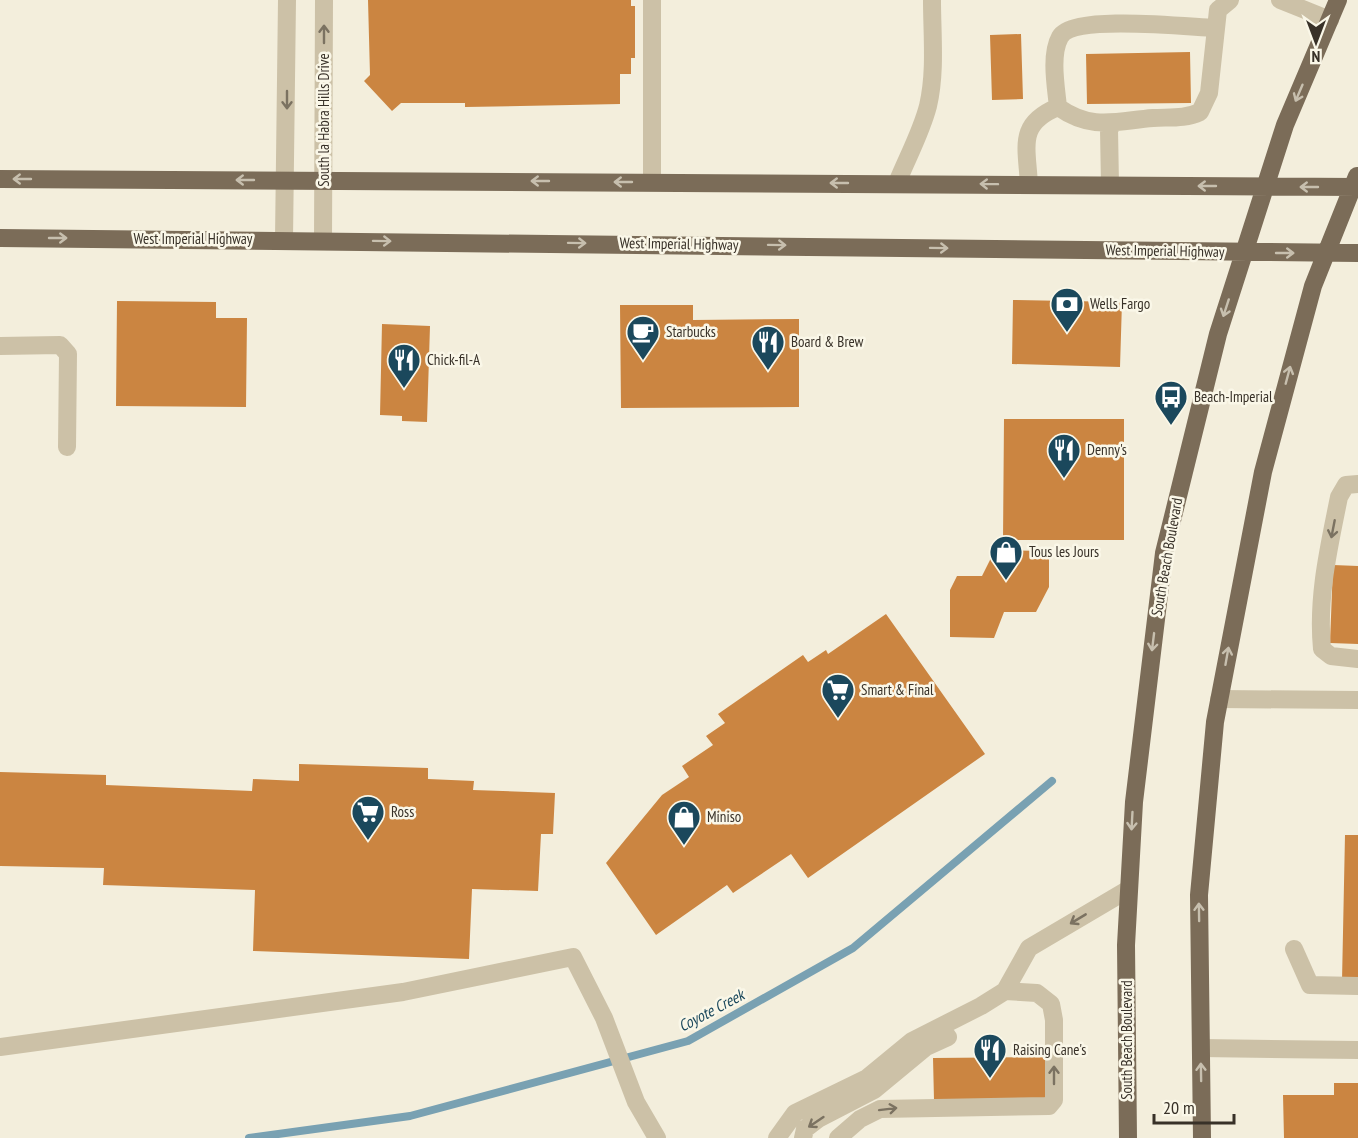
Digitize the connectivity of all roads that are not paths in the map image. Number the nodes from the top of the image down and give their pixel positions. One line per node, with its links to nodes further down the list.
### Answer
1 (287, 0): 13 (street, one-way to 13)
2 (324, 0): 14 (street, South la Habra Hills Drive, one-way to 2)
3 (652, 0): 15 (street)
4 (932, 0): 16 (street)
5 (1230, 0): 9 (street)
6 (1280, 0): 8 (street)
7 (1338, 0): 8 (main road, South Beach Boulevard)
8 (1330, 20): 20 (main road, South Beach Boulevard, one-way to 20)
9 (1214, 28): 10 (street); 11 (street)
10 (1058, 106): 11 (street); 18 (street)
11 (1112, 125): 19 (street)
12 (0, 179): 13 (main road, one-way to 12)
13 (286, 180): 14 (main road); 22 (street)
14 (324, 180): 15 (main road, one-way to 14); 23 (street, South la Habra Hills Drive)
15 (652, 182): 16 (main road, one-way to 15)
16 (897, 183): 18 (main road, one-way to 16)
17 (1356, 183): 20 (main road, one-way to 20); 25 (main road)
18 (1029, 185): 19 (main road)
19 (1110, 185): 20 (main road, one-way to 19)
20 (1265, 186): 24 (main road, South Beach Boulevard)
21 (0, 238): 22 (main road, West Imperial Highway, one-way to 22)
22 (284, 239): 23 (main road, West Imperial Highway)
23 (323, 240): 24 (main road, West Imperial Highway, one-way to 24)
24 (1244, 253): 25 (main road, West Imperial Highway, one-way to 25); 33 (main road, South Beach Boulevard, one-way to 33)
25 (1326, 253): 26 (main road, West Imperial Highway); 31 (main road, one-way to 25)
26 (1358, 253)
27 (0, 346): 28 (street)
28 (68, 447)
29 (1358, 484): 30 (street, one-way to 30)
30 (1358, 659)
31 (1219, 699): 32 (street); 39 (main road, one-way to 31)
32 (1358, 700)
33 (1129, 889): 36 (street, one-way to 36); 45 (main road, South Beach Boulevard)
34 (1294, 949): 35 (street)
35 (1358, 986)
36 (1005, 991): 37 (street); 44 (street, one-way to 36)
37 (981, 1006): 42 (street); 43 (street, one-way to 43)
38 (0, 1047): 41 (street)
39 (1201, 1048): 40 (street); 46 (main road, one-way to 39)
40 (1358, 1050)
41 (657, 1138)
42 (777, 1138)
43 (803, 1138)
44 (838, 1138)
45 (1128, 1138)
46 (1202, 1138)

